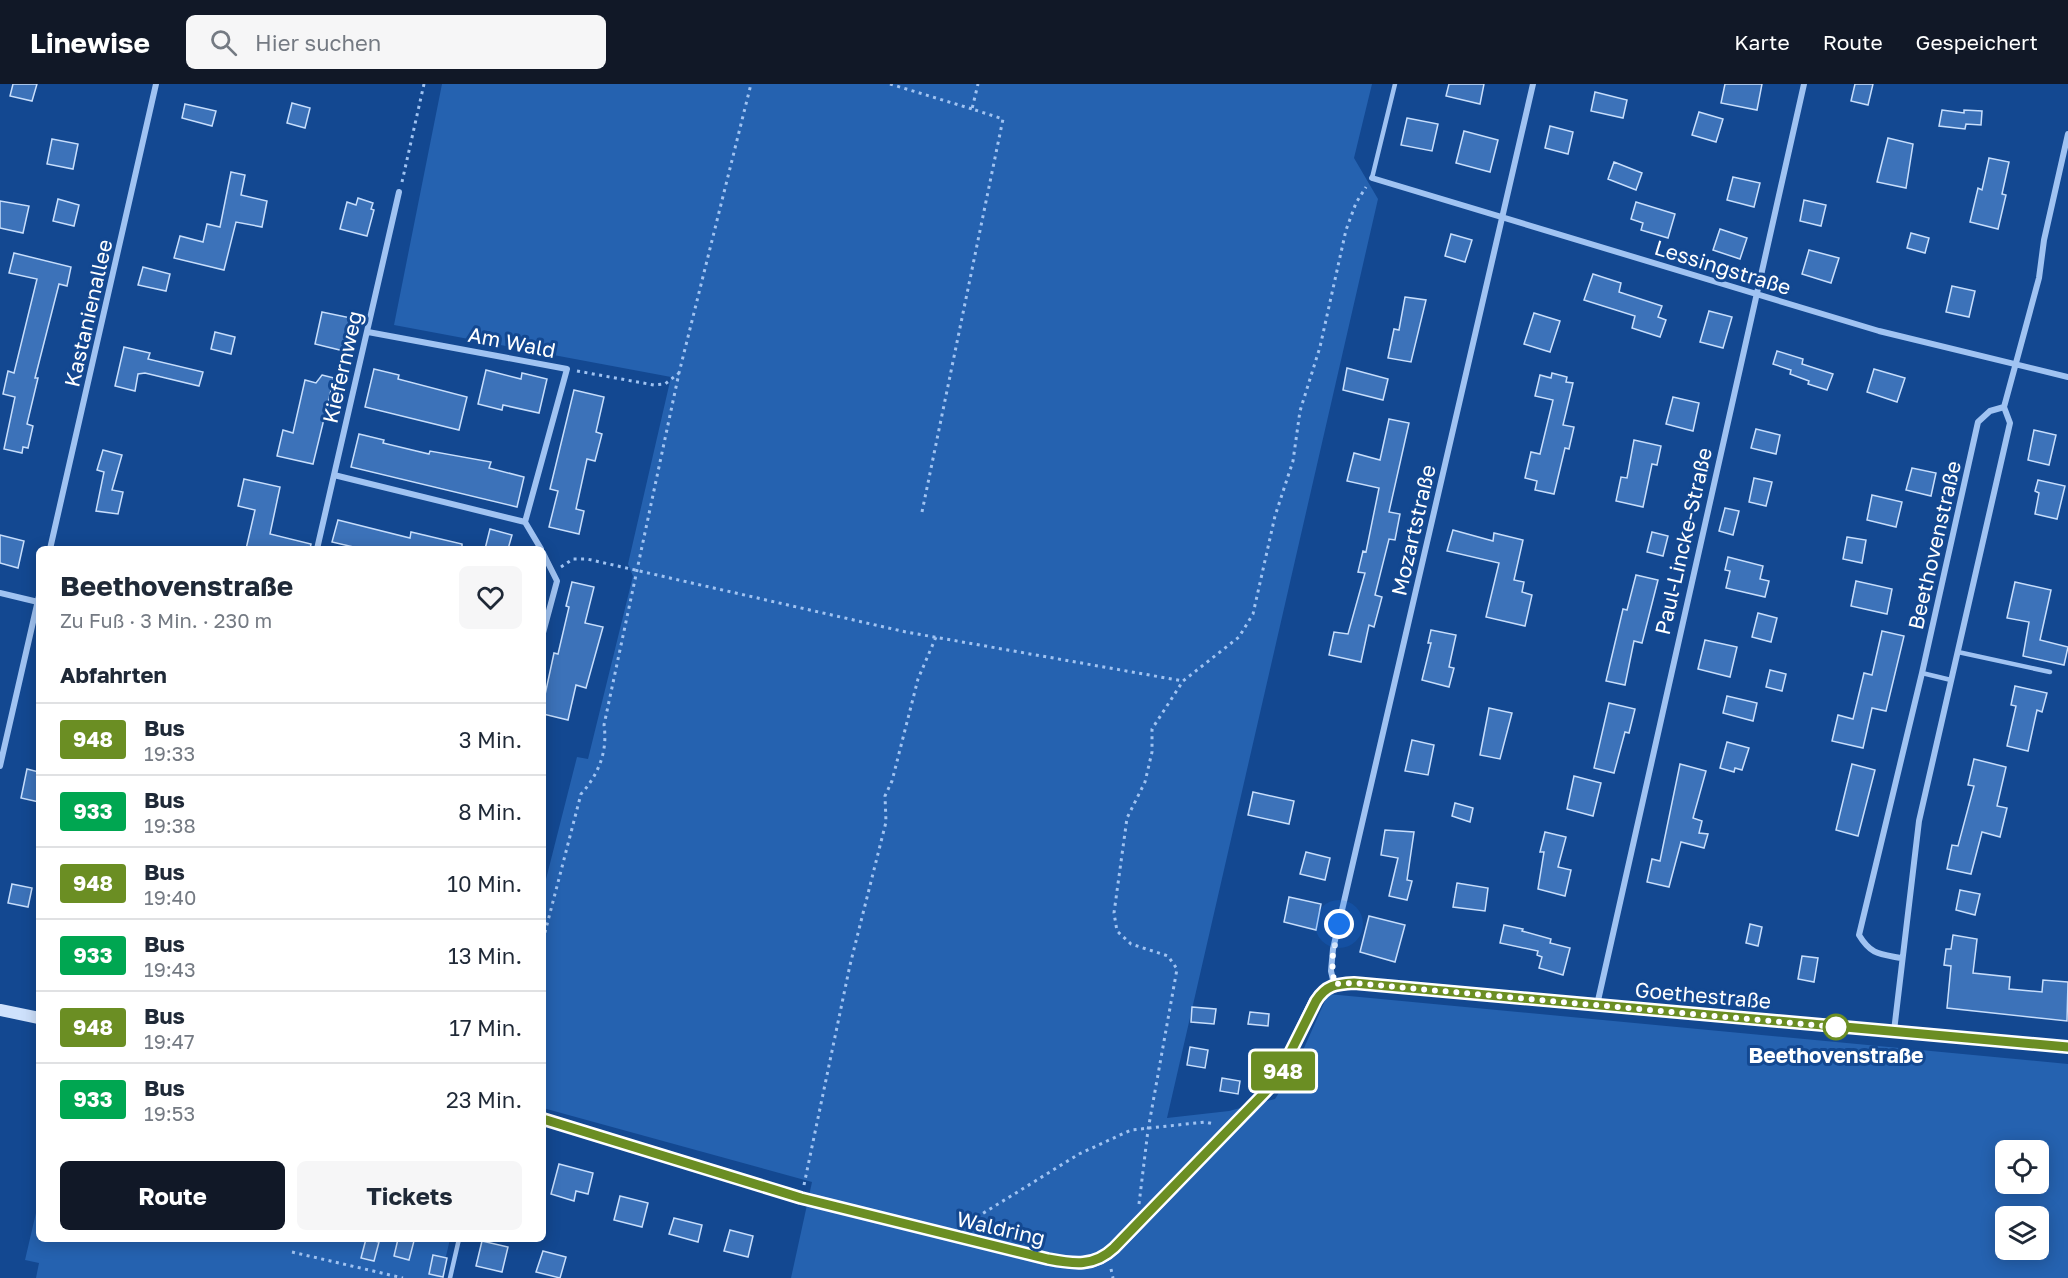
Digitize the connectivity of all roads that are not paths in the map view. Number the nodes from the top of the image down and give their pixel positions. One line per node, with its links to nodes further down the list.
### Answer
1 (156, 84): 16 (street, Kastanienallee)
2 (1395, 84): 6 (lane)
3 (1533, 84): 8 (street, Mozartstraße)
4 (1804, 84): 9 (street, Paul-Lincke-Straße)
5 (2068, 134): 11 (street)
6 (1372, 178): 8 (street, Lessingstraße)
7 (399, 192): 10 (street, Kiefernweg)
8 (1503, 216): 9 (street, Lessingstraße); 30 (street, Mozartstraße)
9 (1756, 294): 11 (street, Lessingstraße); 31 (street, Paul-Lincke-Straße)
10 (368, 332): 14 (street, Kiefernweg); 15 (street, Am Wald)
11 (2016, 364): 12 (street, Lessingstraße); 13 (street)
12 (2068, 377)
13 (2004, 407): 24 (street); 26 (street, Beethovenstraße)
14 (334, 476): 15 (street); 17 (street, Kiefernweg)
15 (525, 522): 18 (street)
16 (51, 546)
17 (318, 546)
18 (539, 546)
19 (546, 558): 23 (street)
20 (0, 593): 21 (street)
21 (36, 599)
22 (36, 608): 28 (street)
23 (546, 622)
24 (1958, 652): 25 (lane); 27 (street)
25 (2050, 672)
26 (1922, 673): 27 (lane); 29 (street, Beethovenstraße)
27 (1951, 680): 29 (street)
28 (0, 766)
29 (1901, 958): 34 (street)
30 (1334, 984): 31 (street, Goethestraße); 36 (street, Waldring)
31 (1596, 1005): 34 (street, Goethestraße)
32 (0, 1010): 33 (street)
33 (36, 1017)
34 (1894, 1032): 35 (street, Goethestraße)
35 (2068, 1047)
36 (546, 1120)
37 (458, 1242): 38 (lane)
38 (450, 1278)

